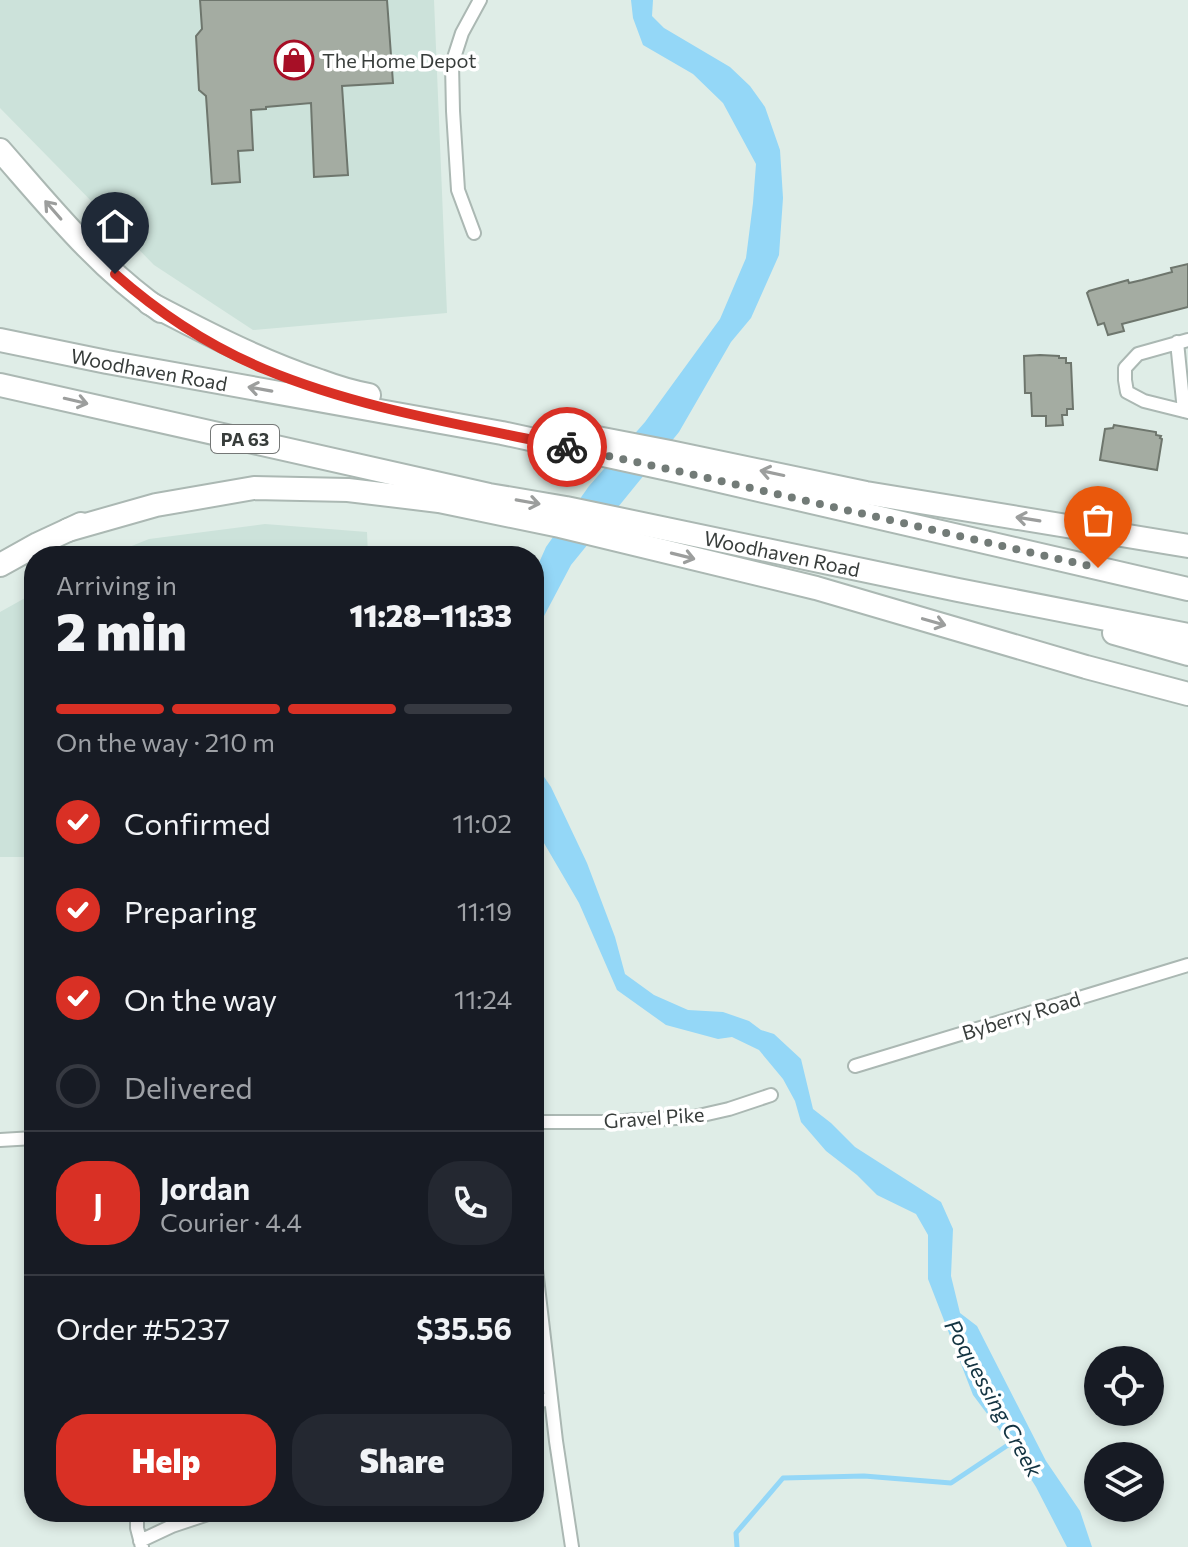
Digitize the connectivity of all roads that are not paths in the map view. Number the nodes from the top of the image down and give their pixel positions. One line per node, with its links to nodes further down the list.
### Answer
1 (480, 0): 3 (street)
2 (0, 150): 4 (highway, one-way to 2)
3 (474, 233)
4 (149, 303): 9 (highway); 10 (highway)
5 (0, 340): 9 (highway, Woodhaven Road, one-way to 5)
6 (1183, 341): 8 (street); 8 (street)
7 (0, 385): 12 (highway, Woodhaven Road / PA 63, one-way to 12)
8 (1186, 411)
9 (502, 433): 10 (highway, Woodhaven Road)
10 (611, 448): 11 (highway, Woodhaven Road)
11 (665, 459): 16 (highway, one-way to 11); 19 (highway, Woodhaven Road)
12 (489, 495): 13 (highway, Woodhaven Road / PA 63, one-way to 13); 14 (highway)
13 (563, 517): 14 (highway); 20 (highway, Woodhaven Road / PA 63); 23 (highway, one-way to 23)
14 (68, 530): 15 (highway)
15 (34, 546)
16 (1188, 546)
17 (24, 552): 18 (highway)
18 (0, 565)
19 (1188, 589)
20 (958, 590): 21 (highway, Woodhaven Road / PA 63); 22 (highway)
21 (1188, 635)
22 (1188, 654)
23 (1188, 694)
24 (1188, 965): 25 (street, Byberry Road)
25 (855, 1066)
26 (771, 1095): 27 (street, Gravel Pike)
27 (544, 1122)
28 (24, 1139): 29 (street)
29 (0, 1140)
30 (544, 1338): 31 (street)
31 (551, 1399): 32 (street); 36 (street)
32 (544, 1400)
33 (138, 1522): 35 (street)
34 (184, 1522): 35 (street)
35 (141, 1544)
36 (572, 1547)

